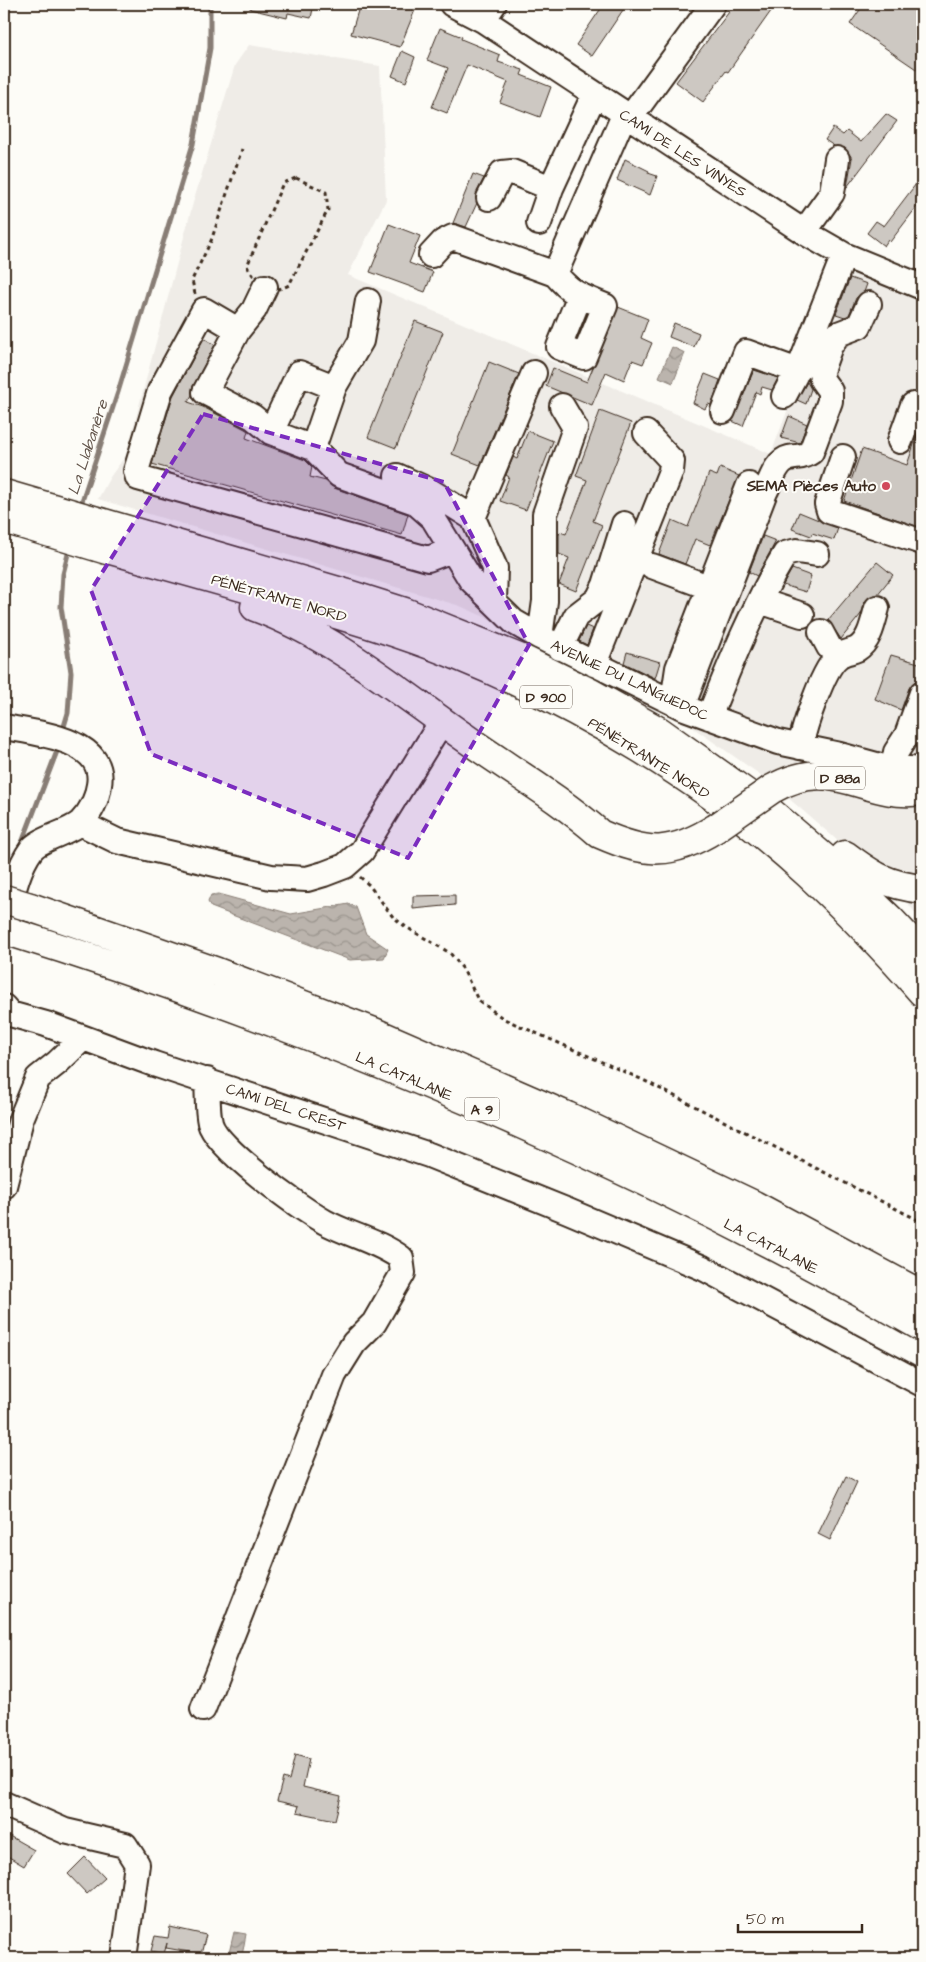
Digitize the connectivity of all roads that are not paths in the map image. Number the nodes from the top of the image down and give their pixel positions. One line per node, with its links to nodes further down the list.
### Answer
1 (452, 4): 3 (street, CAMÍ DE LES VINYES)
2 (713, 4): 5 (street)
3 (489, 12): 4 (street, CAMÍ DE LES VINYES)
4 (594, 94): 5 (street, CAMÍ DE LES VINYES); 7 (street)
5 (627, 116): 10 (street, CAMÍ DE LES VINYES); 13 (street)
6 (837, 159): 10 (street)
7 (551, 188): 8 (street); 9 (street)
8 (489, 198)
9 (539, 222)
10 (804, 232): 11 (street, CAMÍ DE LES VINYES)
11 (844, 255): 15 (street, CAMÍ DE LES VINYES); 20 (street)
12 (431, 256): 13 (street)
13 (555, 274): 16 (street)
14 (265, 287): 19 (street)
15 (922, 287)
16 (580, 295)
17 (368, 301): 22 (street)
18 (869, 304): 56 (street)
19 (238, 330): 27 (street); 43 (street)
20 (798, 371): 23 (street); 26 (street)
21 (534, 373): 37 (street)
22 (334, 387): 27 (street); 30 (street)
23 (784, 396)
24 (562, 406): 52 (street)
25 (922, 407): 29 (street)
26 (723, 411)
27 (271, 432): 30 (street)
28 (646, 433): 54 (street)
29 (900, 441)
30 (313, 448): 43 (street, AVENUE DU LANGUEDOC)
31 (843, 457): 42 (street)
32 (397, 476): 37 (street)
33 (749, 485): 46 (street)
34 (4, 487): 36 (street)
35 (4, 494): 36 (highway, D 900)
36 (32, 502): 39 (highway, D 900)
37 (473, 518): 48 (street)
38 (4, 519): 39 (highway, D 900)
39 (58, 522): 41 (highway, D 900)
40 (624, 524): 52 (street)
41 (95, 532): 59 (highway, PÉNÉTRANTE NORD / D 900); 63 (highway, D 88a, bridge); 69 (highway, PÉNÉTRANTE NORD / D 900)
42 (922, 542)
43 (452, 550): 48 (street, AVENUE DU LANGUEDOC)
44 (817, 554): 47 (street)
45 (652, 566): 46 (street)
46 (708, 587): 56 (street)
47 (760, 601): 50 (street); 57 (street)
48 (494, 602): 52 (street, AVENUE DU LANGUEDOC)
49 (877, 608): 53 (street)
50 (802, 615)
51 (821, 632): 53 (street)
52 (550, 642): 54 (street, AVENUE DU LANGUEDOC)
53 (838, 656): 61 (street)
54 (594, 664): 56 (street, AVENUE DU LANGUEDOC)
55 (922, 693): 62 (street)
56 (678, 705): 57 (street, AVENUE DU LANGUEDOC)
57 (709, 717): 61 (street, AVENUE DU LANGUEDOC)
58 (4, 727): 64 (street)
59 (659, 731): 65 (highway); 68 (highway, PÉNÉTRANTE NORD / D 900)
60 (434, 734): 64 (street)
61 (800, 747): 62 (street, AVENUE DU LANGUEDOC)
62 (893, 768): 63 (street, AVENUE DU LANGUEDOC)
63 (918, 784)
64 (80, 822): 67 (street)
65 (922, 889)
66 (4, 899): 74 (highway, LA CATALANE / A 9, bridge)
67 (11, 937): 75 (highway, LA CATALANE / A 9)
68 (922, 953)
69 (922, 992)
70 (4, 1007): 71 (street, CAMÍ DEL CREST)
71 (83, 1038): 72 (street, CAMÍ DEL CREST); 73 (street)
72 (207, 1080): 76 (street, CAMÍ DEL CREST); 77 (street)
73 (4, 1186)
74 (922, 1295)
75 (922, 1327)
76 (922, 1384)
77 (203, 1709)
78 (4, 1804): 79 (street)
79 (124, 1958)

